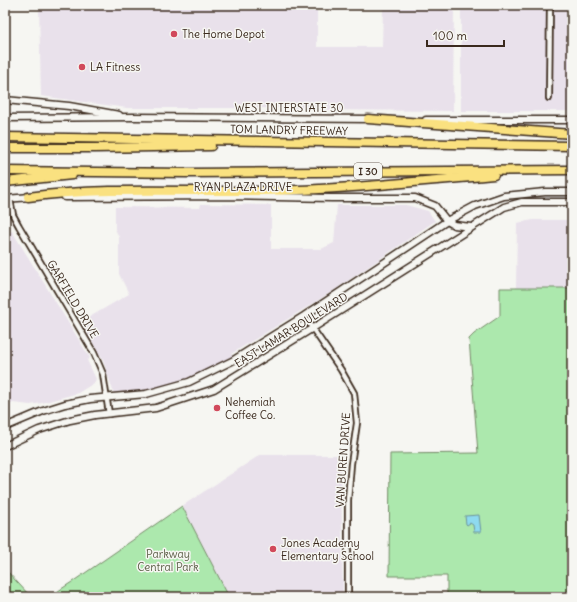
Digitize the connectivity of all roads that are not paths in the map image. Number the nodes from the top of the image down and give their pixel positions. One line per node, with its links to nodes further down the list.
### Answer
1 (550, 5): 2 (street)
2 (549, 98)
3 (5, 100): 4 (main road)
4 (134, 117): 5 (main road, WEST INTERSTATE 30); 6 (main road, WEST INTERSTATE 30)
5 (5, 118)
6 (368, 119): 7 (main road, WEST INTERSTATE 30); 8 (highway)
7 (572, 120)
8 (572, 134)
9 (5, 137): 10 (highway, TOM LANDRY FREEWAY)
10 (241, 141): 11 (highway, TOM LANDRY FREEWAY); 12 (highway)
11 (572, 146)
12 (5, 148)
13 (548, 170): 14 (highway, I 30); 16 (highway, I 30); 19 (highway)
14 (572, 170)
15 (5, 171): 16 (highway, I 30)
16 (112, 172): 17 (highway)
17 (5, 182)
18 (572, 192): 22 (main road, EAST LAMAR BOULEVARD)
19 (28, 197): 20 (main road, RYAN PLAZA DRIVE); 22 (main road, RYAN PLAZA DRIVE)
20 (8, 199): 26 (street, GARFIELD DRIVE)
21 (572, 202): 23 (main road, EAST LAMAR BOULEVARD)
22 (447, 222): 23 (main road); 24 (main road, EAST LAMAR BOULEVARD)
23 (470, 227): 25 (main road, EAST LAMAR BOULEVARD)
24 (304, 316): 25 (street, VAN BUREN DRIVE); 26 (main road, EAST LAMAR BOULEVARD)
25 (313, 328): 27 (main road, EAST LAMAR BOULEVARD); 30 (street, VAN BUREN DRIVE)
26 (107, 397): 27 (street, GARFIELD DRIVE); 28 (main road, EAST LAMAR BOULEVARD)
27 (109, 414): 29 (main road, EAST LAMAR BOULEVARD)
28 (5, 426)
29 (5, 446)
30 (348, 597)

